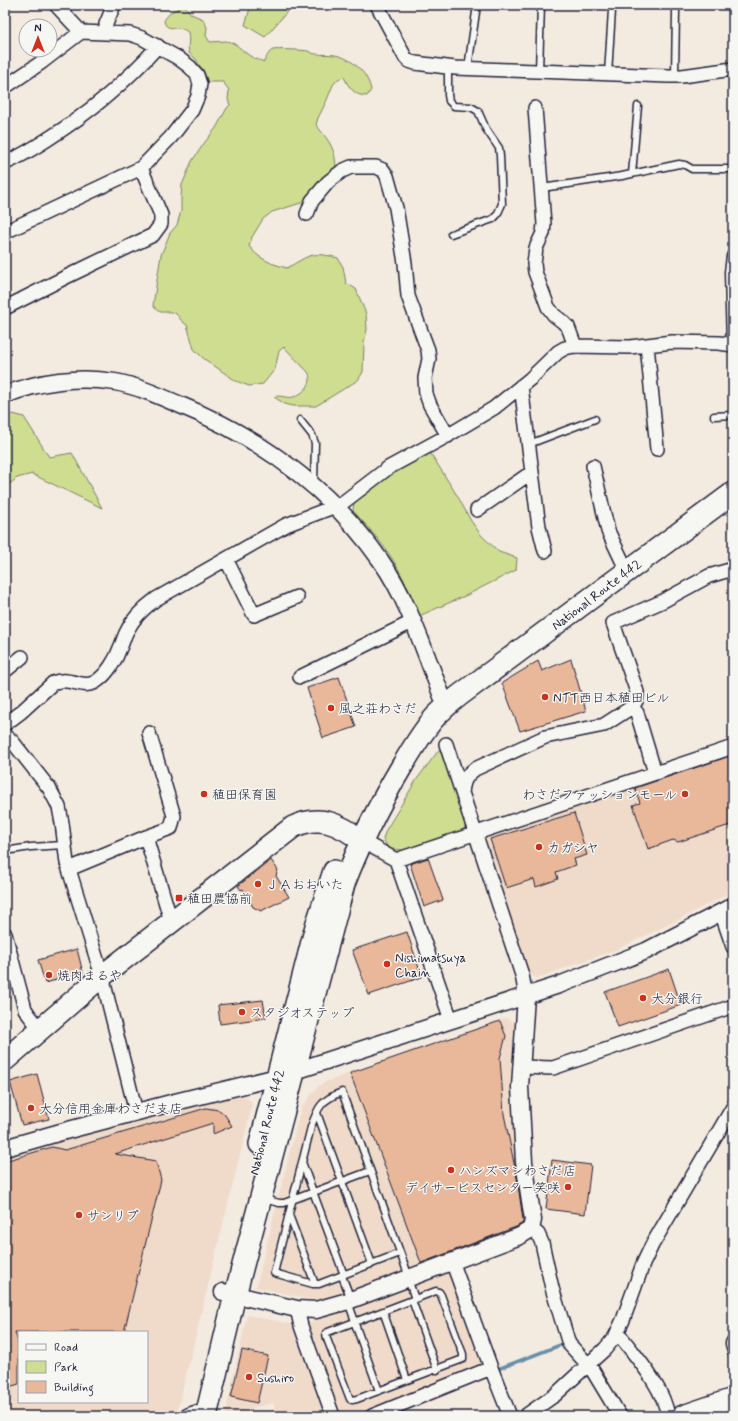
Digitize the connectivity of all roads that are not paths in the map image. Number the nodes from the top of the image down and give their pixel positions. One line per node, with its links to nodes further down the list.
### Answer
1 (56, 5): 8 (street)
2 (114, 5): 9 (street)
3 (377, 5): 11 (street)
4 (477, 5): 12 (lane)
5 (541, 5): 14 (lane)
6 (612, 10): 15 (lane)
7 (676, 11): 16 (lane)
8 (81, 32): 9 (street); 17 (street)
9 (106, 33): 10 (street)
10 (158, 46): 20 (street); 21 (street)
11 (448, 67): 12 (street); 27 (lane)
12 (468, 68): 14 (street)
13 (733, 69): 16 (street)
14 (539, 71): 15 (street)
15 (608, 74): 16 (street)
16 (675, 76)
17 (5, 87)
18 (638, 106): 23 (lane)
19 (535, 108): 24 (street)
20 (5, 163)
21 (141, 168): 26 (street); 29 (street)
22 (733, 169): 23 (lane)
23 (632, 174): 24 (lane)
24 (542, 188): 32 (street)
25 (307, 214): 39 (street)
26 (5, 232)
27 (451, 234)
28 (733, 250): 31 (lane)
29 (5, 308)
30 (647, 345): 31 (street); 32 (street); 41 (street)
31 (731, 345)
32 (575, 346): 33 (street)
33 (521, 386): 39 (street); 40 (street)
34 (5, 395): 44 (street)
35 (733, 415): 36 (lane)
36 (714, 416)
37 (595, 419): 40 (lane)
38 (300, 420): 44 (lane)
39 (448, 436): 46 (street)
40 (529, 444): 43 (street)
41 (657, 449)
42 (593, 466): 51 (street)
43 (532, 472): 47 (street); 48 (street)
44 (313, 486): 46 (street)
45 (733, 493): 51 (highway, National Route 442)
46 (336, 507): 49 (street); 53 (street)
47 (477, 510)
48 (545, 552)
49 (226, 559): 52 (street); 59 (street)
50 (733, 569): 58 (street)
51 (627, 571): 57 (highway, National Route 442)
52 (298, 596)
53 (412, 622): 56 (street); 57 (street)
54 (22, 658): 55 (street)
55 (5, 671)
56 (300, 677)
57 (452, 699): 67 (highway, National Route 442)
58 (632, 707): 64 (street); 65 (street)
59 (5, 724)
60 (149, 733): 68 (street)
61 (5, 735): 69 (street)
62 (446, 744): 65 (street)
63 (733, 747): 64 (street)
64 (655, 773): 66 (street)
65 (462, 793): 66 (street)
66 (475, 833): 71 (street); 78 (street)
67 (356, 836): 71 (street); 74 (highway); 84 (highway, National Route 442)
68 (146, 837): 72 (street); 74 (street)
69 (64, 845): 70 (lane); 72 (street)
70 (5, 851)
71 (396, 860): 80 (street)
72 (69, 869): 77 (street)
73 (727, 909): 76 (street); 78 (street)
74 (171, 921): 77 (highway)
75 (5, 934): 81 (street)
76 (733, 947)
77 (102, 976): 81 (highway); 86 (street)
78 (526, 996): 80 (street); 83 (street)
79 (733, 1006): 83 (street)
80 (451, 1020): 84 (street)
81 (40, 1029): 82 (highway)
82 (5, 1060)
83 (520, 1067): 96 (street)
84 (286, 1075): 86 (street); 93 (highway, National Route 442); 103 (highway, National Route 442)
85 (733, 1107): 109 (street)
86 (136, 1112): 88 (street)
87 (317, 1113): 89 (lane); 90 (lane); 91 (lane)
88 (5, 1148)
89 (302, 1162): 92 (lane); 94 (lane)
90 (370, 1171): 91 (lane); 97 (lane)
91 (342, 1182): 92 (lane); 99 (lane)
92 (313, 1192): 94 (lane); 100 (lane)
93 (261, 1198): 94 (lane); 103 (highway, National Route 442)
94 (293, 1200): 95 (lane)
95 (289, 1215): 102 (lane); 102 (lane)
96 (531, 1229): 98 (street); 112 (street)
97 (400, 1254): 99 (lane); 101 (lane)
98 (452, 1261): 101 (street); 113 (street)
99 (372, 1264): 100 (lane)
100 (343, 1275): 102 (lane); 105 (lane)
101 (408, 1277): 104 (lane); 105 (street)
102 (315, 1284)
103 (229, 1293): 106 (street); 119 (highway, National Route 442)
104 (414, 1299): 107 (lane); 114 (lane); 114 (lane)
105 (350, 1300): 106 (street); 108 (lane)
106 (297, 1309): 120 (street)
107 (383, 1311): 108 (lane); 115 (lane)
108 (355, 1321): 116 (lane); 116 (lane)
109 (618, 1333): 112 (street); 125 (street)
110 (733, 1338): 111 (lane)
111 (733, 1357)
112 (588, 1365): 123 (street); 124 (street)
113 (491, 1368): 121 (street); 122 (street)
114 (437, 1370): 115 (lane)
115 (408, 1380): 116 (lane)
116 (379, 1391)
117 (733, 1399): 126 (highway)
118 (733, 1414): 127 (highway)
119 (196, 1416)
120 (333, 1416)
121 (372, 1416)
122 (510, 1416)
123 (525, 1416)
124 (620, 1416)
125 (668, 1416)
126 (682, 1416)
127 (728, 1416)

